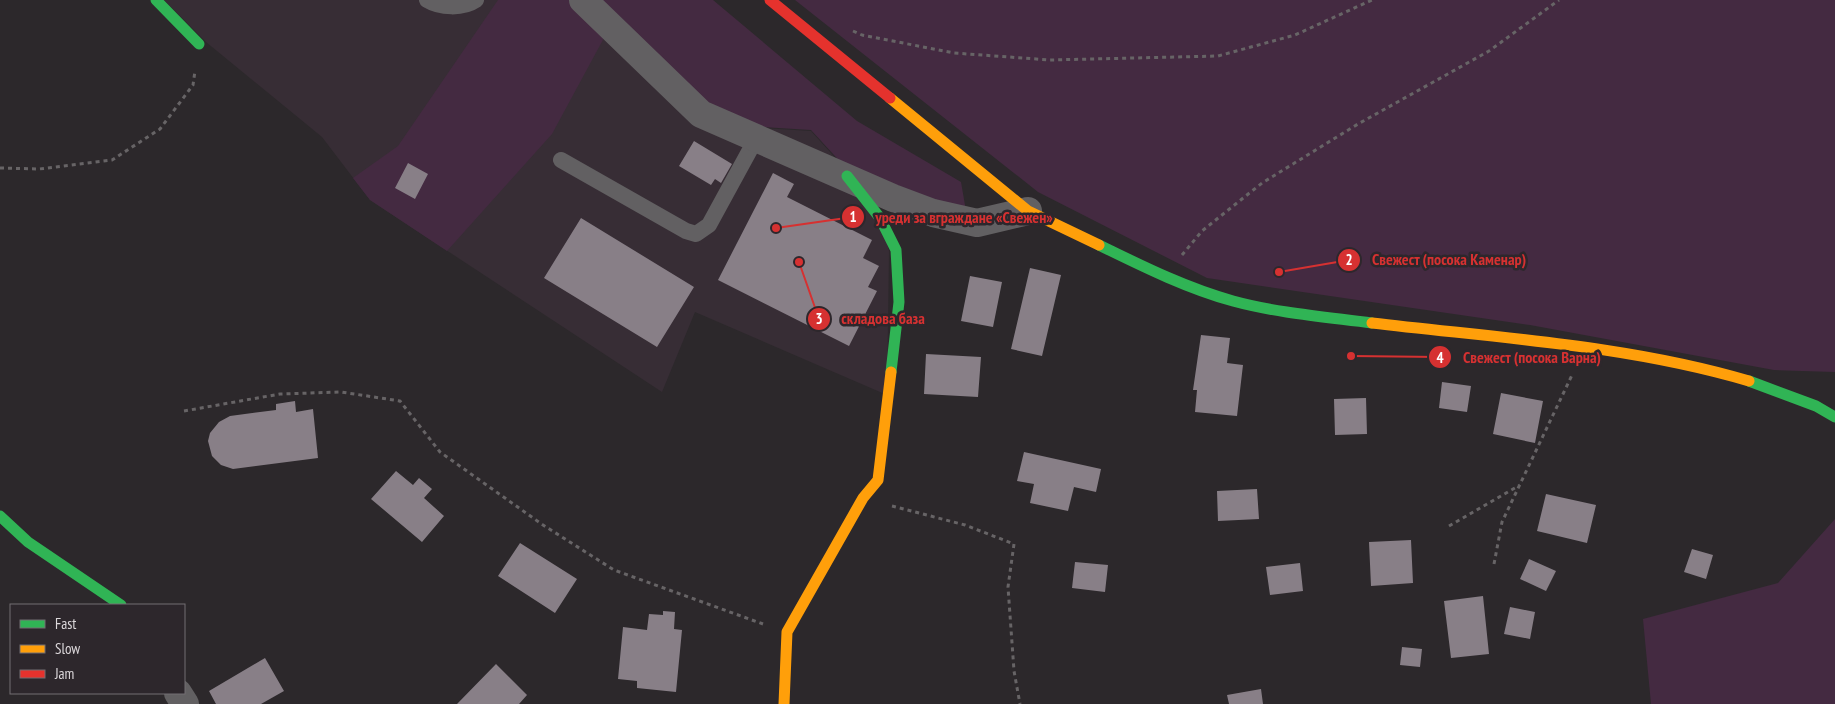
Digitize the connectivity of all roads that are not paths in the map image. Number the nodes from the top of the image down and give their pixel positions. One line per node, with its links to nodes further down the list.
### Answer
1 (156, 0): 6 (street)
2 (427, 0): 3 (lane)
3 (476, 0)
4 (583, 0): 7 (street)
5 (770, 0): 10 (street)
6 (199, 44)
7 (757, 137): 8 (lane); 9 (street)
8 (561, 160)
9 (847, 176): 10 (street); 14 (street)
10 (1028, 210): 11 (street)
11 (1835, 417)
12 (0, 516): 13 (street)
13 (120, 604)
14 (784, 704)

